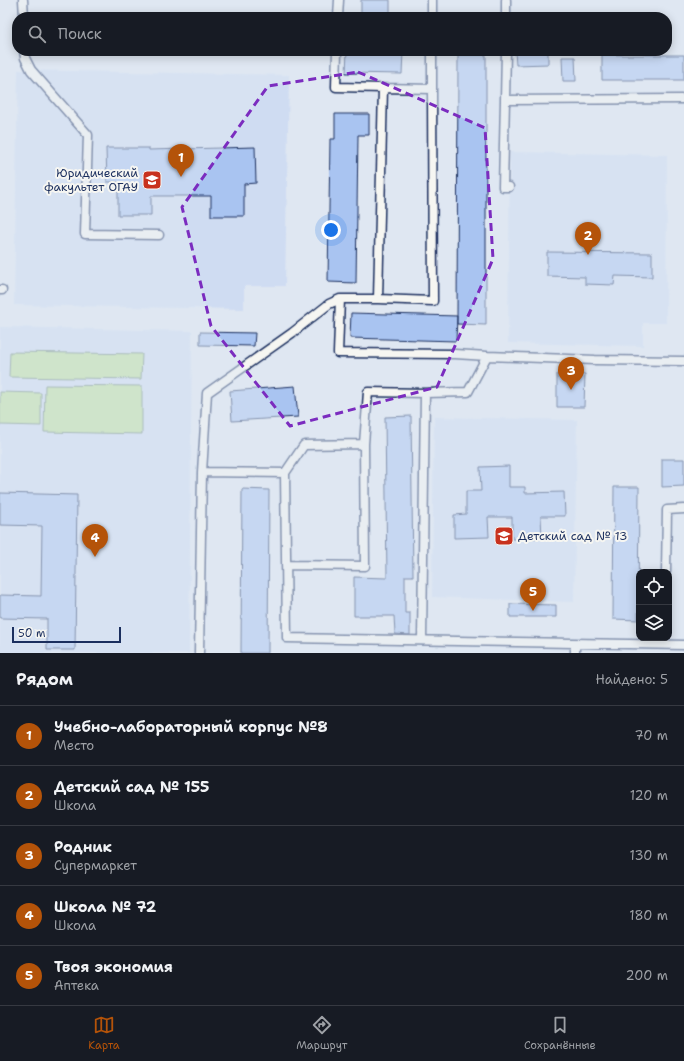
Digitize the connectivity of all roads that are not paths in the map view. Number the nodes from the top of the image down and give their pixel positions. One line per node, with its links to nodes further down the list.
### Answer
1 (23, 0): 5 (lane)
2 (339, 0): 6 (lane)
3 (432, 0): 7 (lane)
4 (506, 0): 8 (lane)
5 (24, 12)
6 (338, 12)
7 (432, 12)
8 (506, 12)
9 (24, 56): 18 (lane)
10 (337, 56): 13 (lane)
11 (432, 56): 14 (lane)
12 (506, 56): 16 (lane)
13 (383, 88): 14 (lane); 20 (lane)
14 (432, 89): 20 (lane)
15 (684, 99): 16 (lane)
16 (505, 100): 17 (lane)
17 (509, 187)
18 (159, 235)
19 (340, 299): 20 (lane); 21 (lane); 25 (lane)
20 (378, 299)
21 (487, 356): 22 (lane); 23 (lane)
22 (684, 361)
23 (425, 393): 24 (lane); 30 (lane)
24 (364, 444): 26 (lane); 28 (lane)
25 (202, 472): 26 (lane); 34 (lane)
26 (285, 473): 28 (lane)
27 (684, 510): 29 (lane)
28 (286, 565): 30 (lane)
29 (666, 569)
30 (422, 640): 32 (lane)
31 (665, 642): 32 (lane); 33 (lane)
32 (575, 644): 35 (lane)
33 (684, 646)
34 (199, 653)
35 (575, 653)

